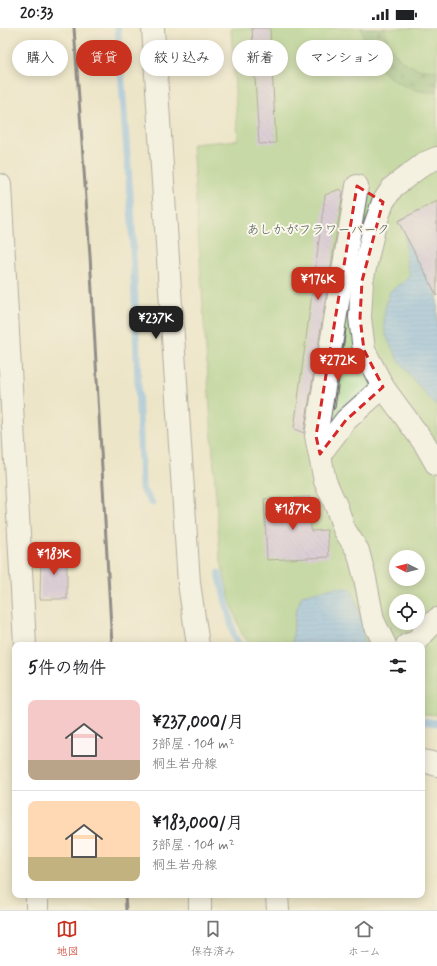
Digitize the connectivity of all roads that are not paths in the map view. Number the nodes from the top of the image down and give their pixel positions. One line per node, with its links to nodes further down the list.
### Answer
1 (153, 28): 10 (street)
2 (437, 158): 4 (street)
3 (0, 185): 9 (street)
4 (383, 202): 5 (street); 6 (street)
5 (383, 387): 6 (street); 7 (street)
6 (320, 454): 11 (street)
7 (437, 464)
8 (437, 619): 12 (street)
9 (25, 642)
10 (198, 642)
11 (384, 642)
12 (415, 642)
13 (425, 762): 14 (street)
14 (437, 765)
15 (37, 898): 18 (street)
16 (200, 898): 19 (street)
17 (277, 898): 20 (street)
18 (37, 910)
19 (200, 910)
20 (278, 910)

